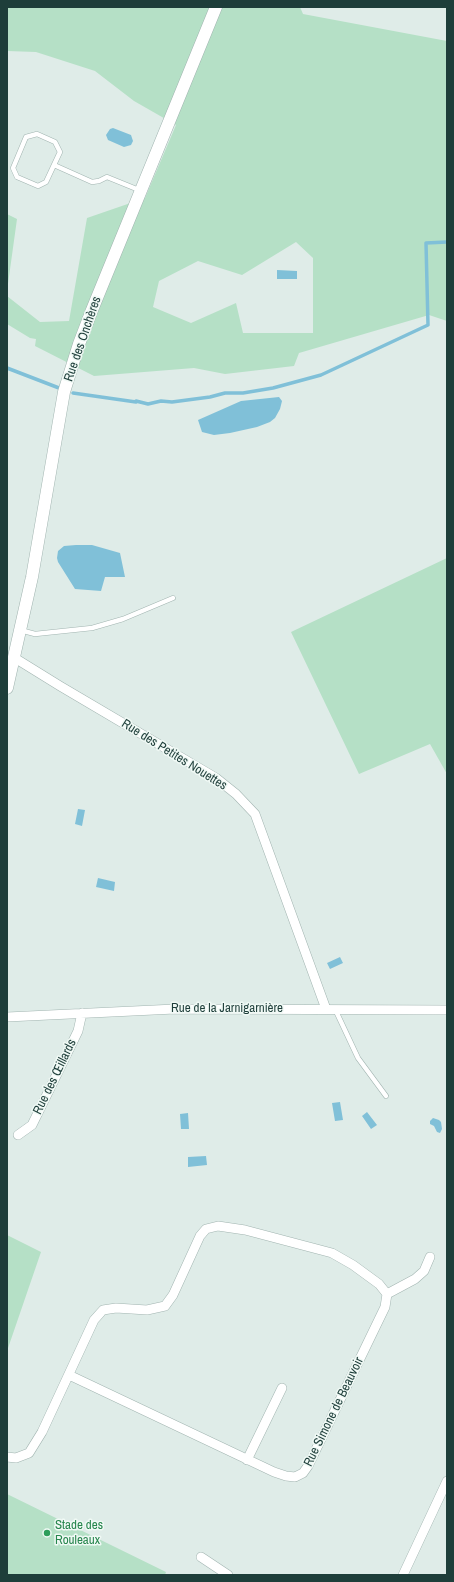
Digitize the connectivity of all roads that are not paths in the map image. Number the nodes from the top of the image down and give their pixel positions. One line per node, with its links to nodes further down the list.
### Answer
1 (216, 7): 3 (street, Rue des Onchères)
2 (54, 165): 2 (lane); 3 (lane)
3 (141, 191): 5 (street, Rue des Onchères)
4 (173, 598): 5 (lane)
5 (20, 630): 6 (street, Rue des Onchères)
6 (14, 659): 7 (street, Rue des Onchères); 8 (street, Rue des Petites Nouettes)
7 (7, 688)
8 (331, 1009): 9 (street, Rue de la Jarnigarnière); 10 (street, Rue de la Jarnigarnière); 12 (lane)
9 (447, 1010)
10 (82, 1013): 11 (street, Rue de la Jarnigarnière); 13 (street, Rue des Œillards)
11 (7, 1016)
12 (386, 1096)
13 (18, 1135)
14 (430, 1257): 15 (street)
15 (387, 1294): 16 (street); 19 (street, Rue Simone de Beauvoir)
16 (69, 1375): 18 (street); 19 (street, Rue Simone de Beauvoir)
17 (282, 1388): 19 (street)
18 (7, 1457)
19 (247, 1460)
20 (447, 1481): 23 (street)
21 (201, 1557): 22 (street)
22 (228, 1575)
23 (403, 1575)

